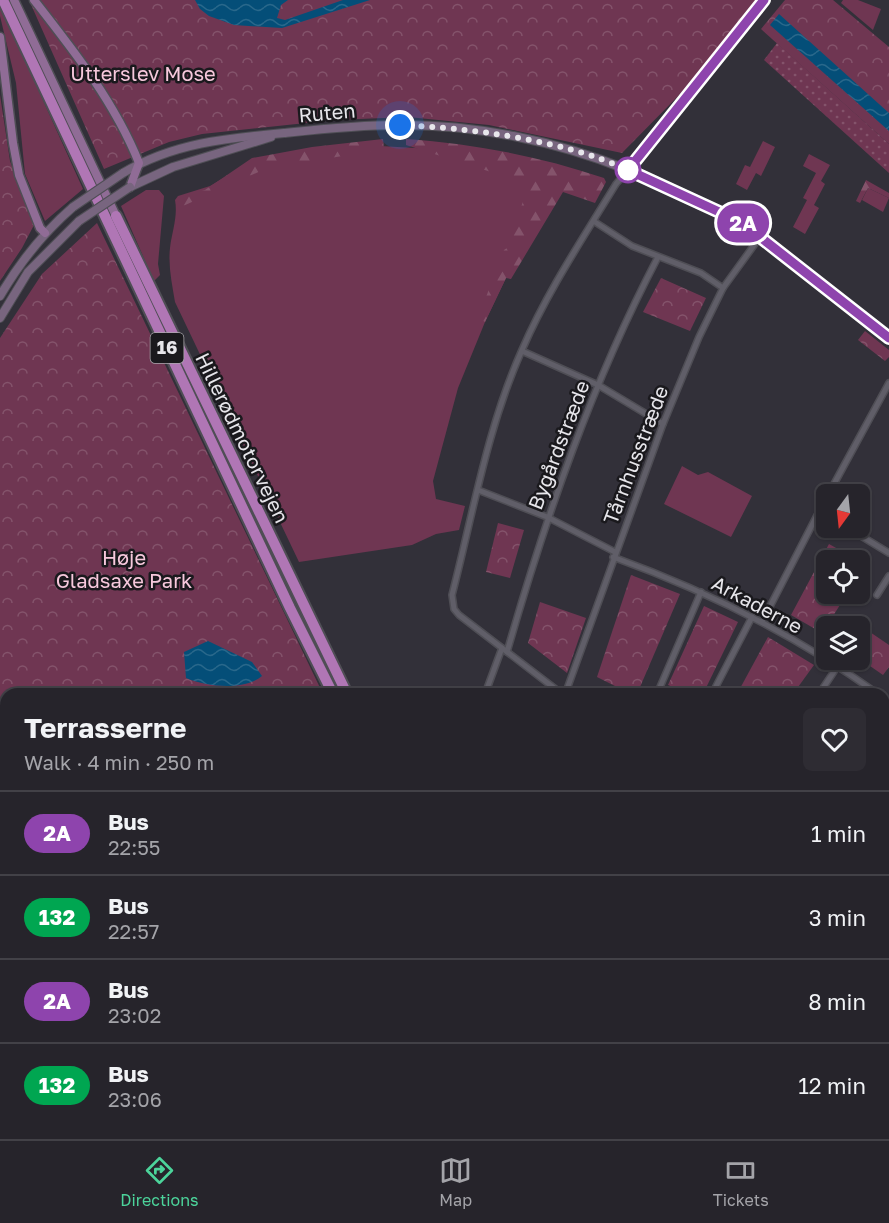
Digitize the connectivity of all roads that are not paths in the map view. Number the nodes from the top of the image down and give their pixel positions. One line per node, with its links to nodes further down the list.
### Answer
1 (3, 0): 41 (highway, Hillerødmotorvejen / 16)
2 (14, 0): 10 (main road, Hillerødmotorvejen / 16)
3 (34, 0): 7 (main road)
4 (764, 0): 8 (street)
5 (0, 37): 12 (main road)
6 (287, 132): 7 (street, Ruten); 8 (street, Ruten); 9 (street, Ruten)
7 (139, 163): 9 (main road); 12 (street, Ruten, bridge)
8 (628, 170): 11 (street); 14 (street, Ruten)
9 (130, 187): 13 (street, Ruten, bridge)
10 (116, 216): 42 (highway, Hillerødmotorvejen / 16)
11 (595, 222): 15 (street); 20 (street)
12 (45, 233): 13 (street); 17 (street, Ruten)
13 (65, 234): 18 (street, Ruten)
14 (760, 237): 16 (street, Tårnhusstræde); 19 (street, Ruten)
15 (658, 258): 16 (street); 22 (street, Bygårdstræde)
16 (723, 288): 23 (street, Tårnhusstræde)
17 (0, 296)
18 (0, 318)
19 (889, 338)
20 (522, 351): 22 (street); 25 (street)
21 (889, 383): 24 (street)
22 (598, 385): 23 (street); 26 (street, Bygårdstræde)
23 (663, 424): 31 (street, Tårnhusstræde)
24 (834, 484)
25 (478, 490): 26 (street, Arkaderne); 37 (street)
26 (547, 517): 31 (street, Arkaderne); 37 (street, Bygårdstræde)
27 (816, 518): 36 (street)
28 (864, 538): 30 (street)
29 (889, 544): 30 (street)
30 (887, 552)
31 (614, 555): 33 (street, Arkaderne); 45 (street, Tårnhusstræde)
32 (889, 576): 34 (street)
33 (701, 592): 35 (street, Arkaderne); 46 (street)
34 (877, 595)
35 (752, 617): 36 (street, Arkaderne); 47 (street)
36 (762, 622): 38 (street, Arkaderne)
37 (504, 650): 43 (street, Bygårdstræde); 44 (street)
38 (816, 654)
39 (835, 670): 48 (street)
40 (841, 670): 49 (street, Arkaderne)
41 (330, 688)
42 (344, 688)
43 (488, 688)
44 (554, 688)
45 (567, 688)
46 (660, 688)
47 (715, 688)
48 (823, 688)
49 (867, 688)

